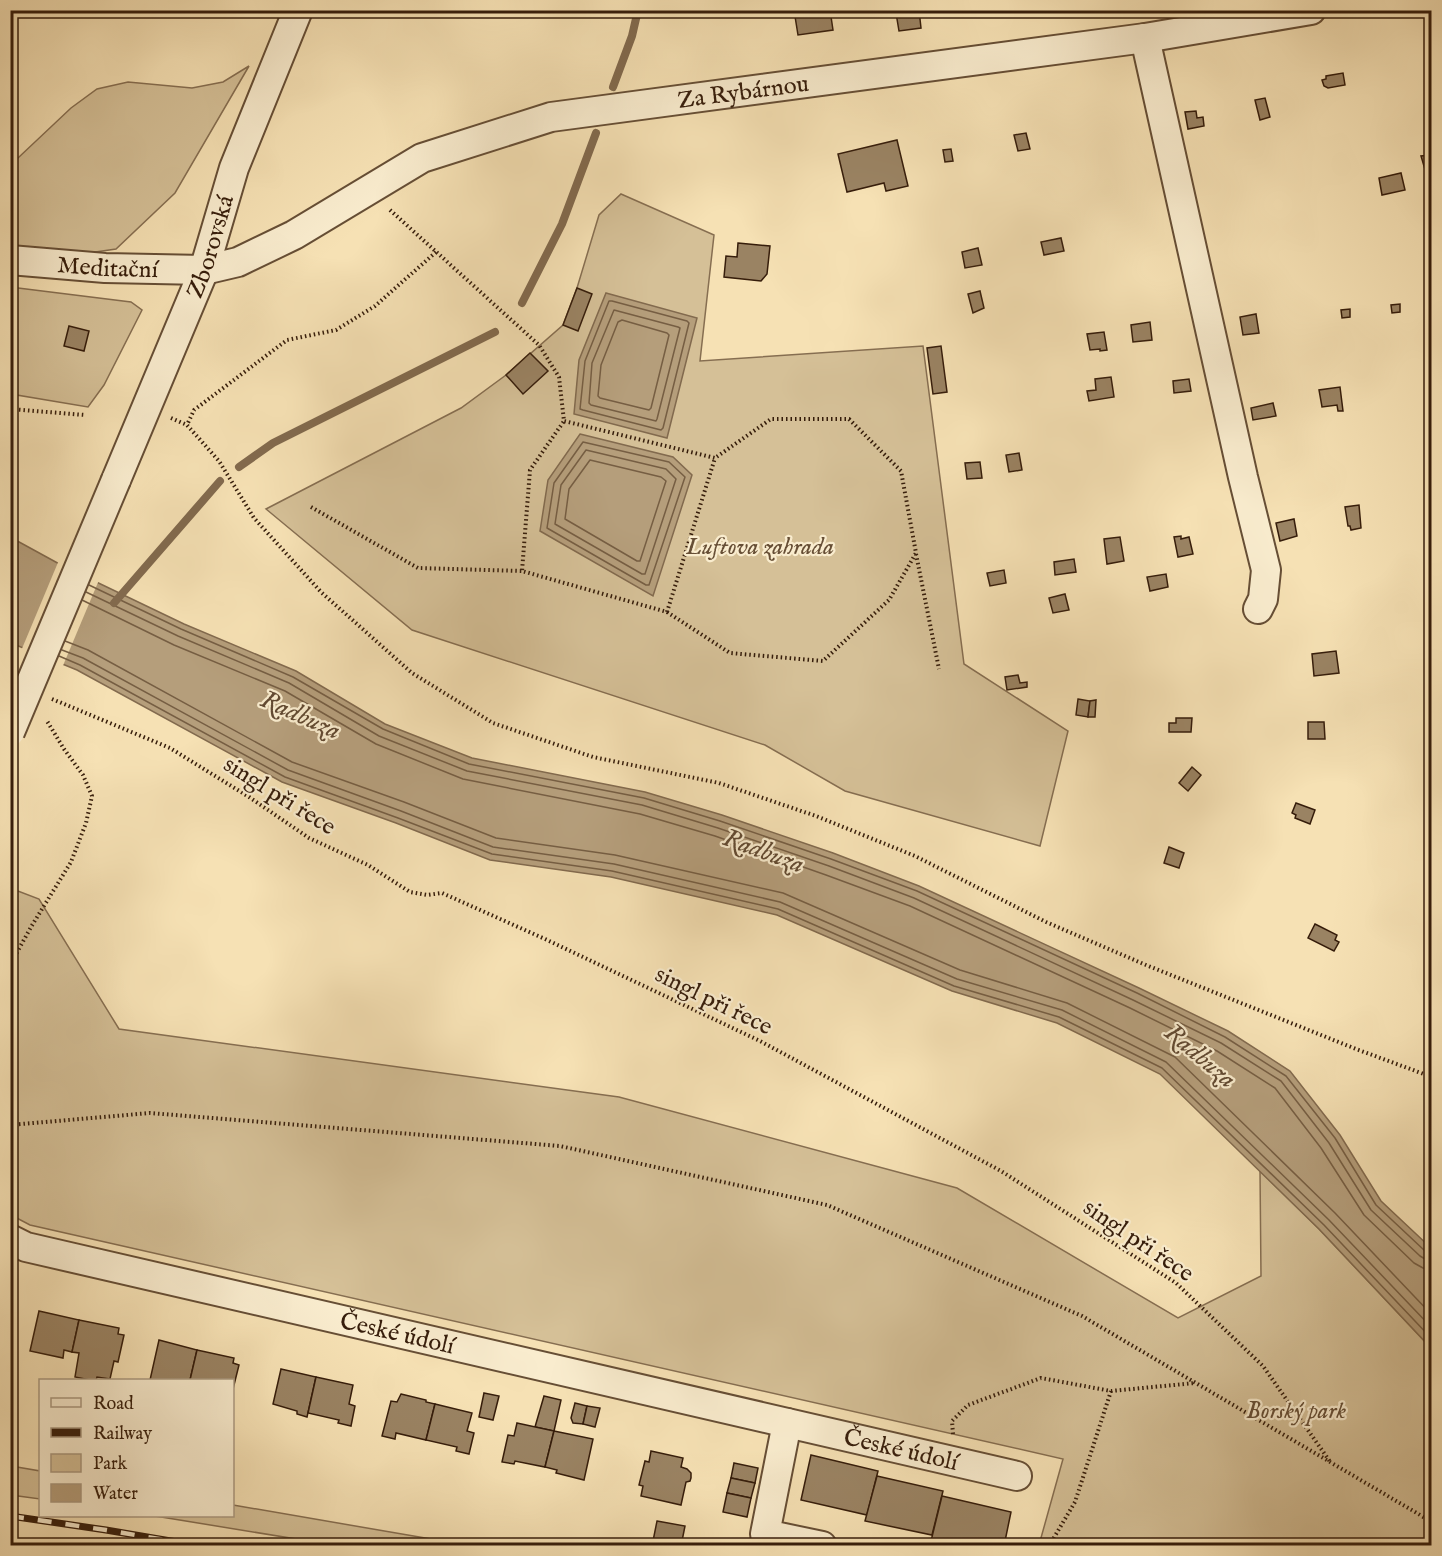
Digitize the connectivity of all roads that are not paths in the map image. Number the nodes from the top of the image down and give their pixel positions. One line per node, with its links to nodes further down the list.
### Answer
1 (298, 10): 5 (street, Zborovská)
2 (1311, 10): 3 (street, Za Rybárnou)
3 (1145, 38): 5 (street, Za Rybárnou); 6 (street)
4 (10, 260): 5 (street, Meditační)
5 (204, 270): 7 (street, Zborovská, bridge)
6 (1258, 609)
7 (10, 732)
8 (11, 1243): 9 (street, České údolí)
9 (787, 1423): 10 (street, České údolí); 11 (street)
10 (1017, 1476)
11 (822, 1545)

